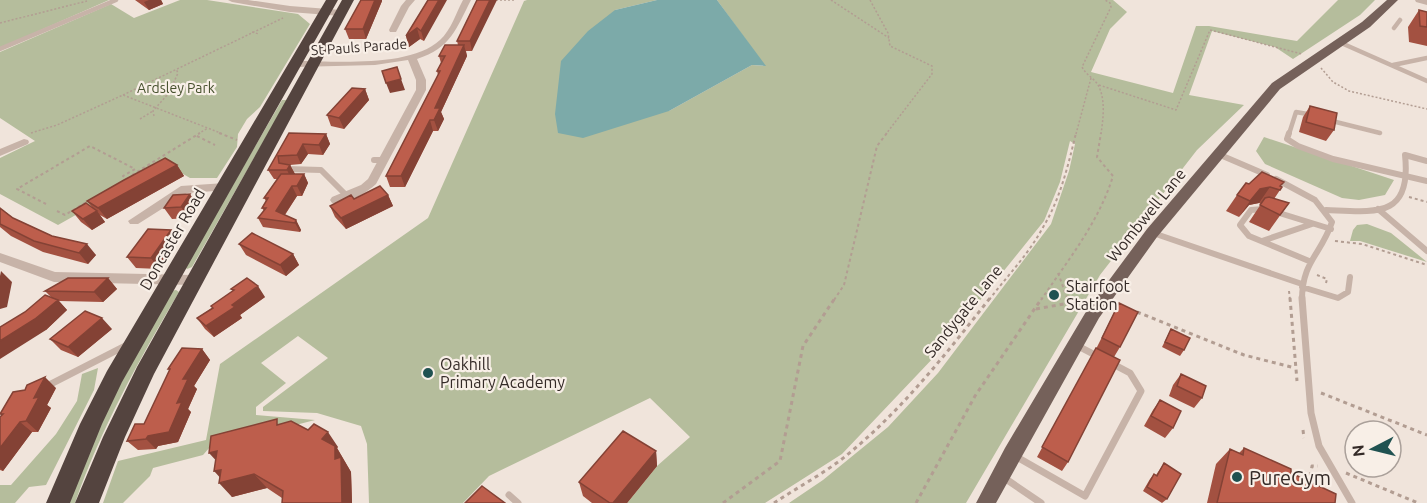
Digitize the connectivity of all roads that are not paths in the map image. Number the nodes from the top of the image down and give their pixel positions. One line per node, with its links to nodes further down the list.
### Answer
1 (116, 0): 13 (lane)
2 (232, 0): 8 (street)
3 (411, 0): 11 (street)
4 (467, 0): 14 (street, St Pauls Parade)
5 (1393, 0): 12 (main road, Wombwell Lane)
6 (1419, 0): 7 (street)
7 (1427, 2)
8 (337, 6): 16 (highway, Doncaster Road)
9 (1400, 20): 10 (lane)
10 (1394, 28)
11 (393, 30)
12 (1339, 42): 17 (lane); 22 (main road, Wombwell Lane)
13 (0, 49)
14 (411, 58): 16 (street, St Pauls Parade); 28 (street)
15 (1427, 58): 17 (lane)
16 (305, 64): 27 (highway, Doncaster Road); 41 (highway, Doncaster Road)
17 (1393, 66): 18 (lane)
18 (1427, 81)
19 (1380, 133): 25 (lane)
20 (24, 142): 21 (street)
21 (0, 153)
22 (1218, 154): 30 (lane); 34 (main road, Wombwell Lane)
23 (1427, 160): 25 (lane)
24 (287, 169): 28 (lane)
25 (1410, 177): 26 (lane); 29 (lane)
26 (1427, 181)
27 (225, 187): 31 (street); 40 (highway, Doncaster Road)
28 (341, 198)
29 (1378, 209): 30 (lane); 36 (lane)
30 (1326, 210): 33 (lane)
31 (134, 220)
32 (1314, 223): 33 (lane); 35 (lane); 35 (lane)
33 (1331, 228): 38 (lane)
34 (1152, 233): 42 (lane); 44 (main road, Wombwell Lane)
35 (1262, 241): 38 (lane)
36 (1427, 251)
37 (0, 257): 40 (street)
38 (1309, 261): 42 (lane)
39 (1350, 277): 42 (lane)
40 (171, 280): 41 (street); 43 (highway, Doncaster Road)
41 (192, 280): 50 (highway, Doncaster Road)
42 (1302, 285): 54 (lane)
43 (134, 342): 45 (lane); 49 (highway, Doncaster Road)
44 (1076, 345): 46 (main road, Wombwell Lane); 46 (lane)
45 (37, 390)
46 (1012, 454): 47 (main road, Wombwell Lane)
47 (1000, 475): 52 (main road, Wombwell Lane); 53 (lane)
48 (509, 495): 51 (lane)
49 (58, 503)
50 (87, 503)
51 (518, 503)
52 (986, 503)
53 (1041, 503)
54 (1352, 503)

